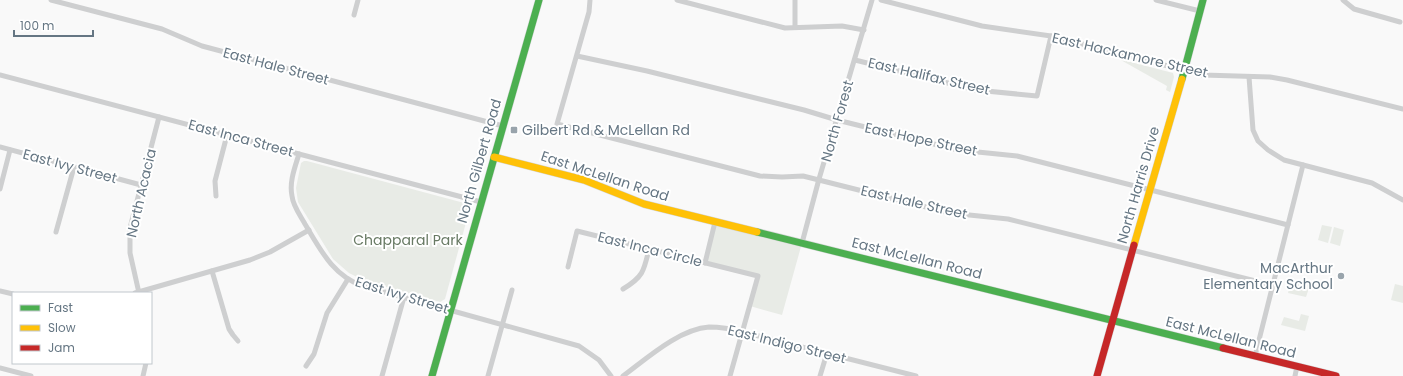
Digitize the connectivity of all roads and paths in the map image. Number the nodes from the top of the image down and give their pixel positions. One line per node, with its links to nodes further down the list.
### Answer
1 (51, 0): 26 (street, East Hale Street)
2 (358, 0): 13 (street)
3 (539, 0): 26 (street, North Gilbert Road)
4 (590, 0): 18 (street)
5 (677, 0): 15 (street)
6 (795, 0): 15 (street)
7 (872, 0): 16 (street, North Forest)
8 (881, 0): 17 (street, East Hackamore Street)
9 (1156, 0): 12 (street)
10 (1203, 0): 12 (street, North Harris Drive)
11 (1343, 0): 14 (street)
12 (1200, 11): 20 (street, North Harris Drive)
13 (354, 15)
14 (1400, 22)
15 (795, 27): 16 (street)
16 (864, 30): 19 (street, North Forest)
17 (1052, 36): 19 (street, East Halifax Street); 20 (street, East Hackamore Street)
18 (577, 56): 25 (street, East Hope Street); 34 (street, East Hale Street)
19 (855, 60): 25 (street, North Forest)
20 (1184, 70): 22 (street, East Hackamore Street); 37 (street, North Harris Drive)
21 (0, 75): 24 (street, East Inca Street)
22 (1249, 77): 23 (street, East Hackamore Street); 32 (street)
23 (1403, 109)
24 (159, 117): 27 (street, East Inca Street); 35 (street, North Acacia)
25 (837, 120): 34 (street, North Forest); 37 (street, East Hope Street)
26 (503, 126): 31 (street, North Gilbert Road)
27 (227, 135): 30 (street, East Inca Street); 38 (street)
28 (0, 147): 29 (street, East Ivy Street)
29 (10, 150): 33 (street, East Ivy Street); 36 (street)
30 (299, 154): 40 (street, East Inca Street); 43 (street, East Ivy Street)
31 (494, 157): 40 (street, North Gilbert Road); 41 (street, East McLellan Road)
32 (1303, 165): 39 (street); 42 (street)
33 (74, 167): 35 (street, East Ivy Street); 44 (street)
34 (820, 179): 45 (street, North Forest); 47 (street, East Hale Street)
35 (141, 185): 56 (street, North Acacia)
36 (0, 188)
37 (1150, 189): 42 (street, East Hope Street); 47 (street, North Harris Drive)
38 (216, 196)
39 (1403, 200)
40 (482, 202): 60 (street, North Gilbert Road)
41 (715, 222): 45 (street, East McLellan Road); 48 (street)
42 (1288, 225): 52 (street)
43 (309, 230): 50 (street); 51 (street, East Ivy Street)
44 (56, 232)
45 (802, 243): 61 (street, East McLellan Road)
46 (649, 249): 48 (street, East Inca Circle); 49 (street, East Inca Circle); 53 (street)
47 (1133, 250): 52 (street, East Hale Street); 61 (street, North Harris Drive)
48 (705, 263): 63 (street, East Inca Circle)
49 (568, 267)
50 (212, 271): 57 (street); 64 (street)
51 (348, 279): 59 (street, East Ivy Street); 68 (street)
52 (1272, 285): 66 (street)
53 (623, 289)
54 (512, 290): 62 (street)
55 (0, 291): 58 (street)
56 (138, 292)
57 (141, 292)
58 (12, 294)
59 (404, 297): 60 (street, East Ivy Street); 73 (street)
60 (451, 311): 62 (street, East Ivy Street); 74 (street, North Gilbert Road)
61 (1113, 320): 66 (street, East McLellan Road); 81 (street, North Harris Drive)
62 (502, 325): 75 (street); 76 (street, East Ivy Street)
63 (743, 332): 65 (street, East Indigo Street); 77 (street, East Indigo Street); 78 (street)
64 (238, 341)
65 (827, 353): 79 (street); 80 (street, East Indigo Street)
66 (1255, 356): 69 (street, East McLellan Road)
67 (146, 364): 72 (street)
68 (306, 366)
69 (1297, 366): 82 (street); 83 (street, East McLellan Road)
70 (0, 368): 71 (street)
71 (31, 376)
72 (143, 376)
73 (382, 376)
74 (432, 376)
75 (488, 376)
76 (611, 376)
77 (623, 376)
78 (730, 376)
79 (820, 376)
80 (916, 376)
81 (1097, 376)
82 (1295, 376)
83 (1336, 376)

